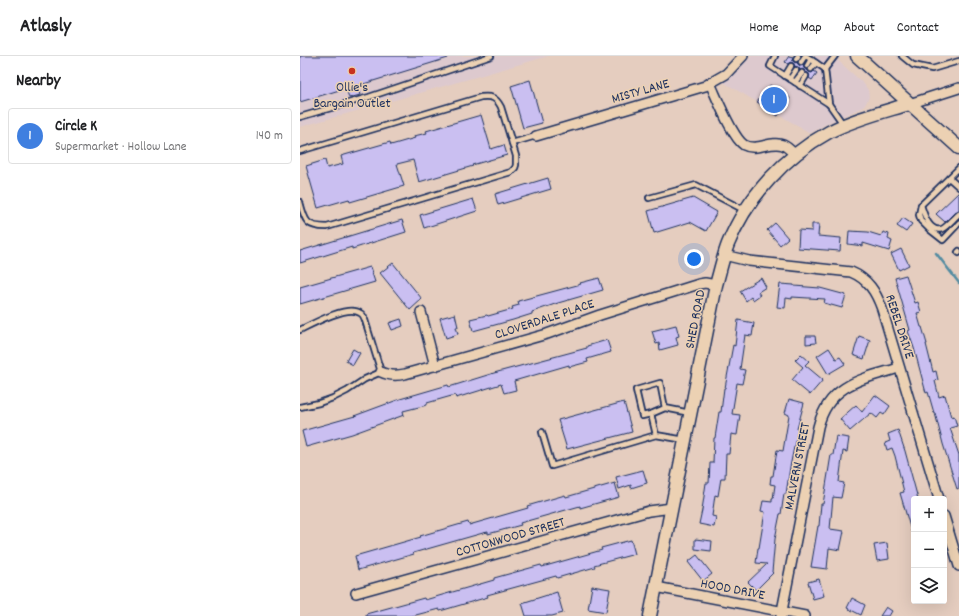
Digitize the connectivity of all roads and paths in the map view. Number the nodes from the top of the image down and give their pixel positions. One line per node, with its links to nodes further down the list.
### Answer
1 (491, 56): 27 (lane)
2 (744, 56): 22 (street, MISTY LANE)
3 (775, 56): 18 (lane)
4 (806, 56): 8 (lane); 9 (lane)
5 (835, 56): 15 (lane)
6 (902, 56): 10 (lane)
7 (860, 57): 26 (street)
8 (811, 59): 11 (lane); 13 (lane)
9 (801, 62)
10 (959, 62)
11 (816, 63): 14 (lane); 15 (lane)
12 (792, 66): 18 (lane)
13 (806, 66)
14 (811, 69)
15 (825, 69): 25 (lane)
16 (796, 70): 20 (lane)
17 (802, 73): 21 (lane)
18 (785, 76): 20 (lane)
19 (806, 76): 23 (lane)
20 (790, 79): 21 (lane)
21 (795, 82): 23 (lane)
22 (710, 84): 29 (street, MISTY LANE); 33 (street)
23 (800, 86): 25 (lane)
24 (959, 88): 26 (street, SHED ROAD)
25 (829, 104): 28 (lane)
26 (910, 104): 28 (street, SHED ROAD); 31 (street)
27 (300, 117)
28 (844, 126): 33 (street, SHED ROAD)
29 (536, 136): 30 (lane)
30 (512, 143): 32 (lane); 38 (lane)
31 (959, 148)
32 (300, 151)
33 (795, 156): 40 (street, SHED ROAD)
34 (959, 168): 35 (lane)
35 (950, 178): 36 (lane); 39 (lane)
36 (959, 187)
37 (649, 198): 40 (lane)
38 (300, 202)
39 (921, 205): 41 (lane); 42 (lane)
40 (746, 211): 43 (street, SHED ROAD)
41 (959, 214)
42 (959, 223)
43 (724, 255): 44 (street, SHED ROAD); 48 (street, REBEL DRIVE)
44 (716, 285): 47 (street, CLOVERDALE PLACE); 52 (street, SHED ROAD)
45 (421, 312): 47 (street)
46 (300, 330): 49 (lane)
47 (435, 366): 49 (street, CLOVERDALE PLACE)
48 (899, 368): 57 (street, REBEL DRIVE); 63 (street, MALVERN STREET)
49 (381, 372): 50 (lane)
50 (300, 407)
51 (665, 408): 52 (lane); 53 (lane); 53 (lane)
52 (690, 413): 56 (street, SHED ROAD)
53 (651, 414): 55 (lane)
54 (542, 432): 55 (lane)
55 (656, 435): 56 (lane)
56 (685, 440): 58 (street, SHED ROAD)
57 (938, 496)
58 (672, 508): 61 (street, SHED ROAD); 62 (street, COTTONWOOD STREET)
59 (947, 526): 60 (street)
60 (959, 566)
61 (656, 587): 63 (street, HOOD DRIVE); 64 (street, SHED ROAD)
62 (356, 593)
63 (781, 614): 65 (street, HOOD DRIVE)
64 (650, 616)
65 (805, 616)

